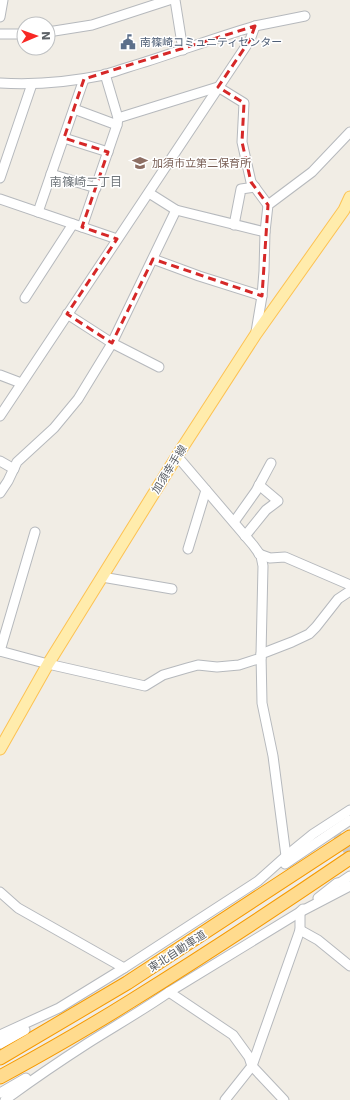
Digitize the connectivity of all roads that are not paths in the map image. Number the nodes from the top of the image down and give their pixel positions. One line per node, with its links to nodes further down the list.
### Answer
1 (3, 0): 5 (street)
2 (169, 0): 7 (street)
3 (175, 0): 10 (street)
4 (305, 16): 6 (street)
5 (0, 17)
6 (255, 26): 10 (street); 15 (street)
7 (56, 31)
8 (0, 34): 9 (street)
9 (16, 34)
10 (183, 50): 11 (street)
11 (105, 74): 12 (street); 17 (street)
12 (84, 79): 14 (street); 16 (street)
13 (0, 83): 14 (street)
14 (32, 84): 22 (street)
15 (218, 87): 17 (street); 24 (street); 25 (street)
16 (74, 109): 17 (street); 19 (street)
17 (117, 122): 20 (street)
18 (350, 132): 28 (street)
19 (64, 138): 20 (street); 21 (street)
20 (108, 152): 23 (street)
21 (51, 174): 23 (street); 30 (street)
22 (0, 178)
23 (96, 188): 33 (street)
24 (255, 188): 28 (street); 32 (street)
25 (149, 193): 29 (street); 35 (street)
26 (350, 197): 40 (main road, 加須幸手線)
27 (0, 199): 30 (street)
28 (268, 205): 34 (street)
29 (176, 210): 32 (street); 36 (street)
30 (38, 212): 31 (street)
31 (73, 224): 33 (street); 38 (street)
32 (234, 225): 34 (street)
33 (82, 227): 35 (street)
34 (265, 232): 37 (street)
35 (117, 239): 39 (street)
36 (153, 259): 37 (street); 41 (street)
37 (262, 296): 40 (street)
38 (25, 298)
39 (67, 314): 41 (street); 44 (street)
40 (256, 334): 46 (main road, 加須幸手線)
41 (112, 343): 42 (street); 49 (street)
42 (159, 366)
43 (0, 375): 44 (street)
44 (21, 383): 45 (street)
45 (0, 414)
46 (177, 456): 51 (street); 58 (main road, 加須幸手線)
47 (0, 461): 49 (street)
48 (271, 463): 50 (street)
49 (14, 469): 52 (street)
50 (259, 485): 53 (street); 55 (street)
51 (206, 490): 53 (street); 56 (street)
52 (0, 493)
53 (234, 522): 55 (street)
54 (35, 532): 62 (street)
55 (246, 536): 57 (street)
56 (188, 549)
57 (259, 554): 59 (street); 63 (street)
58 (102, 577): 60 (street); 64 (main road, 加須幸手線)
59 (350, 585)
60 (172, 589)
61 (350, 591): 63 (street)
62 (0, 651): 64 (street)
63 (261, 656): 64 (street); 69 (street)
64 (48, 664): 65 (main road, 加須幸手線)
65 (0, 749)
66 (350, 810): 69 (street)
67 (350, 820): 69 (street)
68 (350, 837): 82 (highway, 東北自動車道)
69 (288, 858): 77 (street)
70 (350, 858): 85 (highway, 東北自動車道)
71 (350, 876): 74 (street)
72 (350, 886): 74 (street)
73 (0, 892): 77 (street)
74 (300, 912): 75 (street); 78 (street)
75 (300, 930): 76 (street); 84 (street)
76 (350, 966)
77 (124, 968): 79 (street)
78 (169, 992): 83 (street); 84 (street)
79 (59, 1008): 80 (street); 81 (street)
80 (0, 1035)
81 (0, 1044)
82 (0, 1058)
83 (58, 1063): 86 (street); 87 (street)
84 (252, 1066): 88 (street); 89 (street)
85 (0, 1077)
86 (0, 1093)
87 (5, 1100)
88 (225, 1100)
89 (284, 1100)

